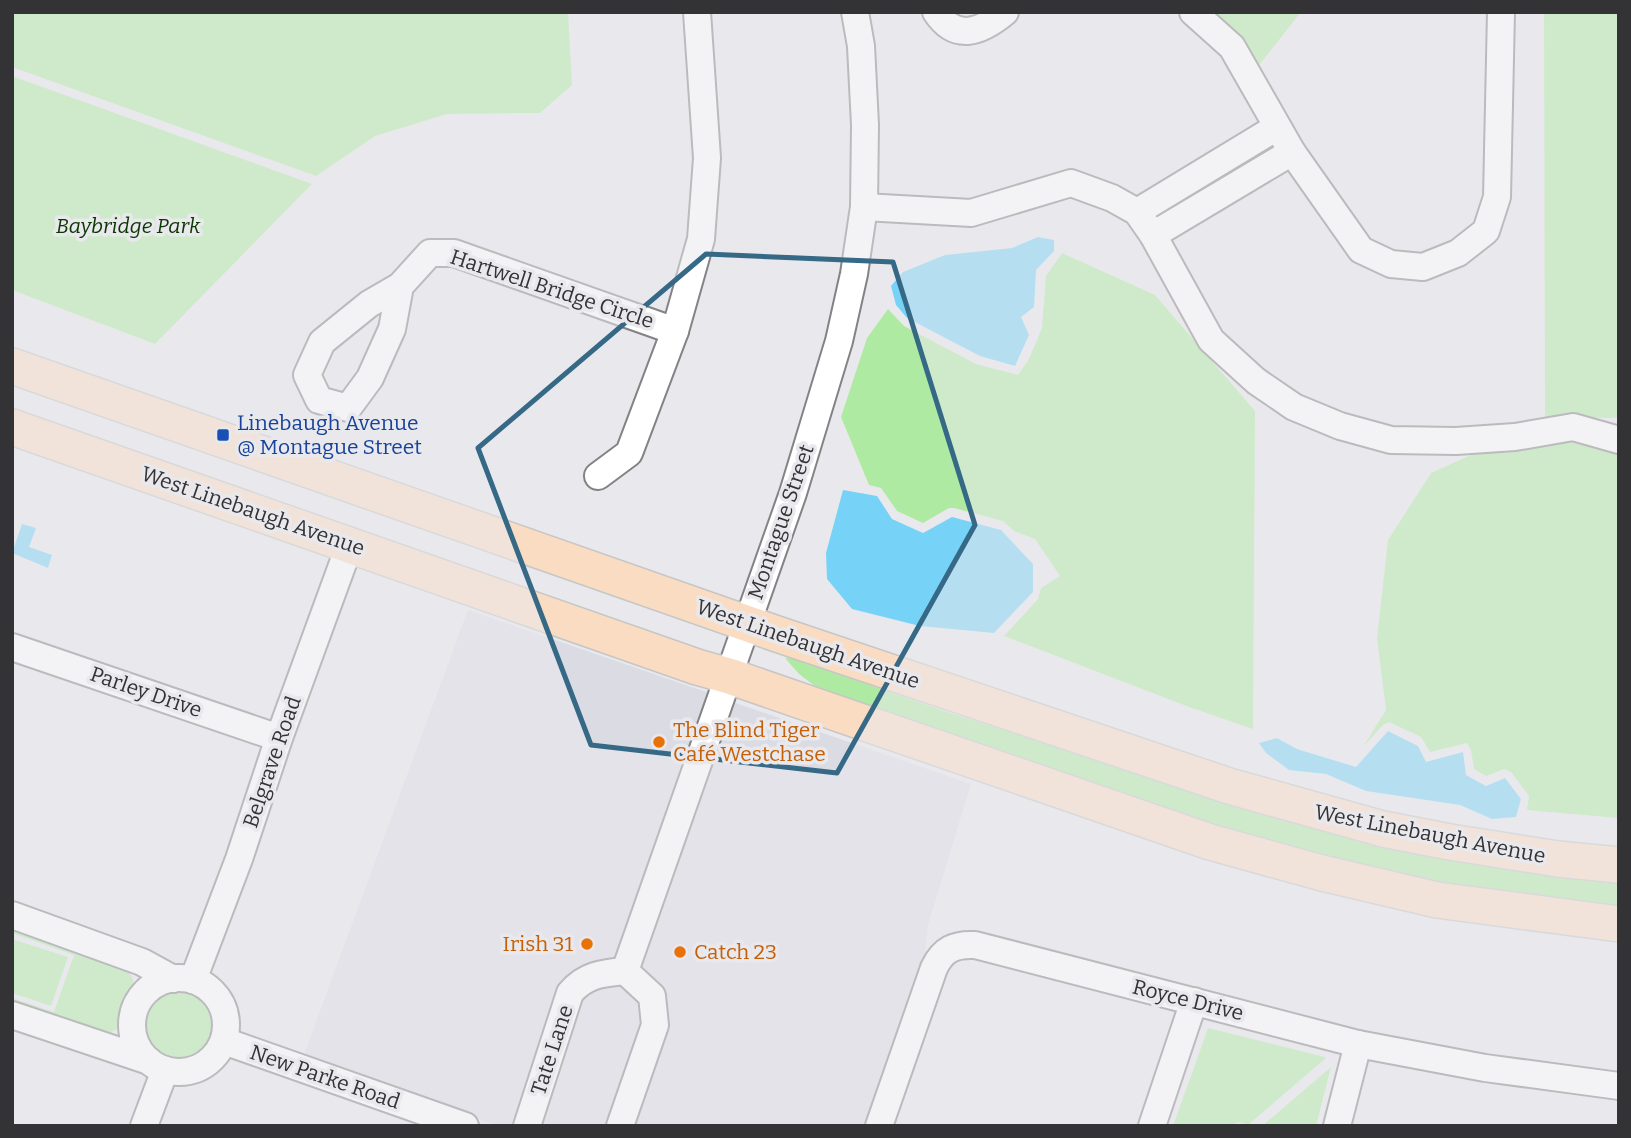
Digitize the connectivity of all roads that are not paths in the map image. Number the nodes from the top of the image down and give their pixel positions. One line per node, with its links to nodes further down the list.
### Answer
1 (697, 12): 15 (street)
2 (855, 12): 11 (street, Montague Street)
3 (936, 12): 4 (street)
4 (1005, 12)
5 (1193, 12): 7 (street)
6 (1501, 12): 8 (street)
7 (1277, 127): 8 (street); 9 (street)
8 (1292, 152): 10 (street)
9 (1219, 162): 10 (street); 12 (street)
10 (1235, 186): 13 (street)
11 (864, 207): 12 (street); 21 (street, Montague Street)
12 (1137, 212): 13 (street)
13 (1153, 235): 18 (street)
14 (400, 286): 15 (street, Hartwell Bridge Circle)
15 (675, 331): 19 (street)
16 (12, 366): 21 (main road, West Linebaugh Avenue)
17 (12, 427): 20 (main road, West Linebaugh Avenue)
18 (1619, 440)
19 (598, 476)
20 (350, 544): 23 (main road, West Linebaugh Avenue); 24 (street, Belgrave Road)
21 (746, 624): 23 (street, Montague Street); 25 (main road, West Linebaugh Avenue)
22 (12, 647): 24 (street, Parley Drive)
23 (729, 676): 27 (main road, West Linebaugh Avenue); 28 (street, Montague Street)
24 (279, 738): 29 (street, Belgrave Road)
25 (1619, 865)
26 (12, 915): 29 (street)
27 (1619, 924)
28 (625, 971): 38 (street, Tate Lane); 39 (street)
29 (183, 980): 32 (street); 34 (street)
30 (1194, 1001): 33 (street, Royce Drive); 40 (street, Royce Drive); 41 (street)
31 (12, 1015): 34 (street)
32 (224, 1041): 34 (street); 37 (street, New Parke Road)
33 (1358, 1044): 35 (street, Royce Drive); 42 (street)
34 (157, 1066): 36 (street)
35 (1619, 1086)
36 (144, 1126)
37 (466, 1126)
38 (527, 1126)
39 (620, 1126)
40 (879, 1126)
41 (1152, 1126)
42 (1337, 1126)

